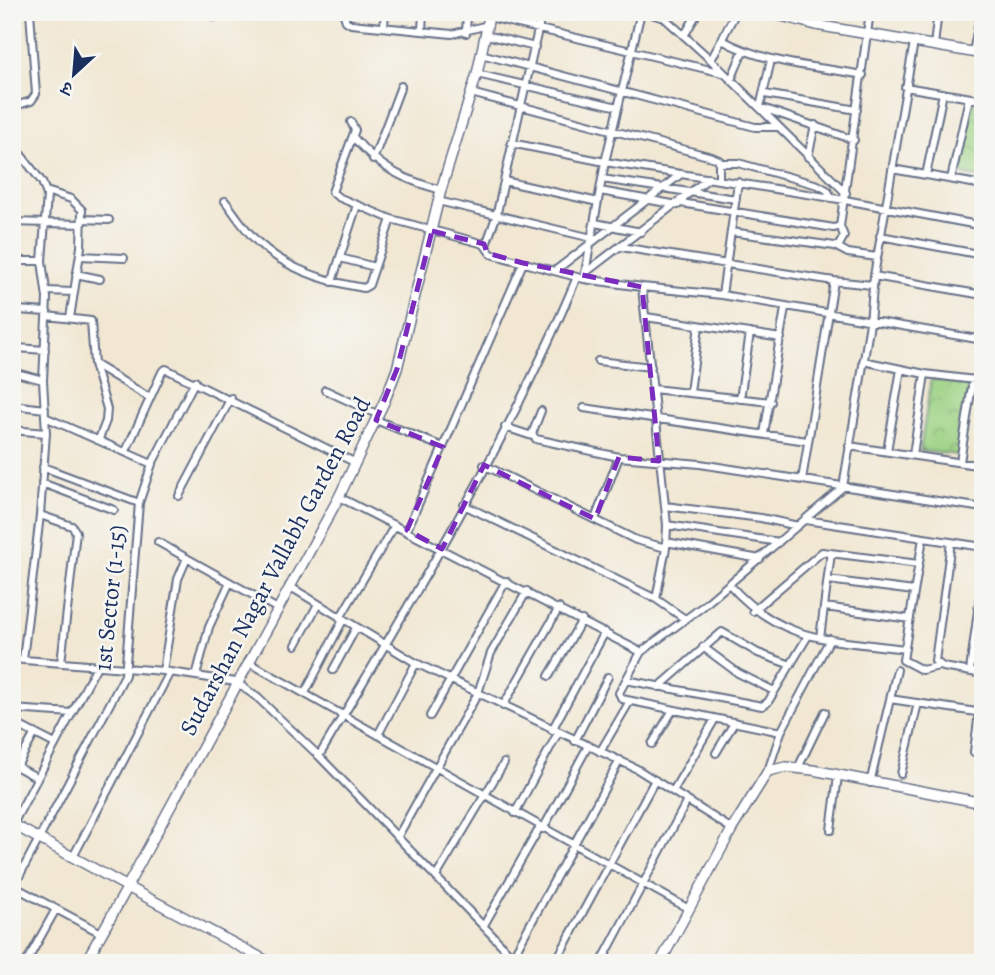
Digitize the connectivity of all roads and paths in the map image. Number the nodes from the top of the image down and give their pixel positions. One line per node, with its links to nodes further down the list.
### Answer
1 (30, 12): 50 (street)
2 (343, 12): 19 (street)
3 (385, 12): 19 (street)
4 (423, 12): 21 (street)
5 (467, 12): 22 (street)
6 (542, 12): 20 (street)
7 (641, 12): 29 (street)
8 (646, 12): 17 (street)
9 (658, 12): 17 (street)
10 (698, 12): 24 (street)
11 (736, 12): 25 (street)
12 (766, 12): 16 (street)
13 (870, 12): 23 (street)
14 (938, 12): 27 (street)
15 (981, 12): 31 (street)
16 (793, 16): 23 (street)
17 (664, 18): 24 (street)
18 (488, 22): 20 (street); 22 (street); 28 (street); 32 (street, Sudarshan Nagar Vallabh Garden Road)
19 (384, 26): 21 (street)
20 (538, 27): 28 (street); 29 (street)
21 (422, 32): 22 (street)
22 (466, 33)
23 (865, 33): 26 (street); 38 (street)
24 (684, 36): 33 (street)
25 (722, 40): 30 (street); 33 (street)
26 (914, 42): 27 (street); 42 (street)
27 (934, 46): 31 (street)
28 (535, 47): 35 (street)
29 (631, 50): 37 (street); 43 (street)
30 (743, 51): 34 (street); 39 (street)
31 (978, 53)
32 (481, 54): 35 (street); 36 (street, Sudarshan Nagar Vallabh Garden Road)
33 (712, 60): 37 (street)
34 (771, 60): 38 (street); 46 (street)
35 (531, 67): 40 (street); 43 (street)
36 (477, 74): 40 (street); 44 (street, Sudarshan Nagar Vallabh Garden Road)
37 (725, 74): 39 (street)
38 (863, 75): 53 (street)
39 (731, 80): 52 (street)
40 (525, 85): 49 (street); 51 (street)
41 (401, 86): 63 (street)
42 (905, 87): 45 (street); 66 (street)
43 (622, 89): 51 (street); 57 (street)
44 (471, 93): 49 (street); 77 (street, Sudarshan Nagar Vallabh Garden Road)
45 (943, 93): 47 (street); 68 (street)
46 (765, 94): 52 (street); 53 (street)
47 (969, 98): 48 (street); 71 (street)
48 (983, 100)
49 (519, 106): 56 (street); 60 (street)
50 (12, 107)
51 (618, 107): 56 (street)
52 (760, 109): 55 (street); 57 (street)
53 (857, 110): 59 (street)
54 (351, 122): 58 (street)
55 (815, 125): 59 (street); 62 (street)
56 (613, 128): 64 (street); 65 (street)
57 (778, 128): 62 (street)
58 (353, 137): 63 (street); 89 (street)
59 (854, 140): 81 (street)
60 (511, 143): 64 (street); 73 (street)
61 (12, 144): 78 (street)
62 (808, 156): 81 (street)
63 (373, 160): 77 (street)
64 (605, 162): 67 (street); 70 (street)
65 (720, 163): 72 (street); 82 (street)
66 (892, 169): 68 (street); 90 (street)
67 (681, 174): 69 (street); 76 (street)
68 (926, 175): 71 (street)
69 (709, 178): 72 (street); 80 (street)
70 (602, 179): 76 (street); 79 (street)
71 (951, 179): 75 (street)
72 (719, 180): 74 (street)
73 (504, 181): 87 (street); 92 (street)
74 (738, 182): 82 (street); 84 (street)
75 (983, 185)
76 (664, 187): 80 (street); 83 (street)
77 (441, 190): 86 (street, Sudarshan Nagar Vallabh Garden Road)
78 (46, 191): 95 (street); 97 (street)
79 (600, 191): 83 (street); 87 (street)
80 (695, 191): 84 (street); 88 (street)
81 (845, 196): 82 (street); 90 (street); 100 (street)
82 (832, 198)
83 (650, 199): 88 (street); 99 (street)
84 (736, 199): 91 (street)
85 (225, 201): 126 (street)
86 (438, 201): 92 (street); 102 (street, Sudarshan Nagar Vallabh Garden Road)
87 (598, 202): 98 (street)
88 (680, 204): 91 (street); 103 (street)
89 (358, 205): 93 (street); 114 (street)
90 (884, 209): 101 (street); 105 (street)
91 (734, 211): 100 (street); 104 (street)
92 (496, 217): 106 (street); 107 (street)
93 (391, 219): 102 (street); 119 (street)
94 (109, 220): 95 (street)
95 (82, 221): 97 (street); 111 (street)
96 (13, 222): 97 (street)
97 (45, 223): 116 (street)
98 (594, 223): 99 (street); 106 (street)
99 (612, 226): 103 (street); 106 (street)
100 (840, 226): 109 (street)
101 (983, 226)
102 (432, 231): 107 (street); 169 (street, Sudarshan Nagar Vallabh Garden Road)
103 (642, 232): 108 (street)
104 (731, 232): 109 (street); 117 (street)
105 (880, 236): 110 (street); 112 (street)
106 (592, 239): 120 (street); 122 (street)
107 (486, 245): 118 (street)
108 (621, 247): 117 (street); 122 (street)
109 (838, 247): 112 (street)
110 (983, 255)
111 (80, 256): 113 (street); 121 (street)
112 (877, 257): 123 (street)
113 (124, 258)
114 (340, 258): 119 (street); 126 (street)
115 (12, 261): 116 (street)
116 (43, 261): 129 (street)
117 (725, 262): 125 (street); 132 (street)
118 (523, 263): 120 (street); 178 (street)
119 (375, 267): 126 (street)
120 (556, 270): 122 (street)
121 (76, 274): 124 (street); 130 (street)
122 (582, 276): 128 (street); 170 (street)
123 (874, 276): 127 (street); 133 (street)
124 (100, 279)
125 (834, 281): 127 (street); 136 (street)
126 (332, 282)
127 (872, 285): 139 (street)
128 (642, 287): 132 (street); 137 (street)
129 (47, 291): 130 (street); 135 (street)
130 (74, 292): 138 (street)
131 (12, 295): 135 (street)
132 (722, 295): 134 (street)
133 (983, 295)
134 (785, 309): 136 (street); 142 (street)
135 (47, 314): 138 (street); 145 (street)
136 (829, 316): 139 (street); 176 (street)
137 (646, 317): 140 (street); 149 (street)
138 (70, 318): 148 (street)
139 (870, 323): 143 (street); 147 (street)
140 (699, 326): 141 (street); 159 (street)
141 (750, 333): 142 (street); 162 (street)
142 (780, 338): 163 (street)
143 (983, 340)
144 (18, 348): 145 (street)
145 (45, 351): 154 (street)
146 (598, 361): 149 (street)
147 (863, 361): 150 (street); 177 (street)
148 (94, 364): 160 (street); 175 (street)
149 (651, 367): 157 (street)
150 (901, 369): 152 (street); 180 (street)
151 (12, 372): 154 (street)
152 (925, 374): 153 (street); 181 (street)
153 (973, 379): 155 (street); 184 (street)
154 (43, 380): 167 (street)
155 (983, 380)
156 (195, 381): 160 (street); 161 (street); 186 (street, 1st Sector (1-15))
157 (653, 389): 159 (street); 168 (street)
158 (325, 390): 169 (street)
159 (690, 392): 162 (street)
160 (150, 398): 179 (street)
161 (231, 398): 185 (street); 193 (street)
162 (740, 399): 163 (street)
163 (771, 402): 173 (street)
164 (12, 405): 167 (street)
165 (584, 408): 168 (street)
166 (541, 411): 174 (street)
167 (45, 413): 172 (street); 175 (street)
168 (657, 417): 173 (street); 183 (street)
169 (377, 418): 178 (street); 185 (street, Sudarshan Nagar Vallabh Garden Road)
170 (505, 427): 174 (street); 187 (street)
171 (12, 430): 172 (street)
172 (46, 433): 189 (street)
173 (764, 434): 176 (street)
174 (532, 436): 182 (street)
175 (99, 439): 179 (street)
176 (807, 441): 190 (street)
177 (849, 446): 180 (street); 192 (street)
178 (443, 447): 206 (street)
179 (126, 451): 186 (street)
180 (887, 451): 181 (street)
181 (913, 455): 184 (street)
182 (619, 457): 183 (street); 201 (street)
183 (659, 461): 190 (street); 197 (street)
184 (960, 462): 188 (street)
185 (356, 463): 194 (street, Sudarshan Nagar Vallabh Garden Road)
186 (152, 464): 195 (street, 1st Sector (1-15))
187 (484, 465): 196 (street); 201 (street)
188 (983, 466)
189 (43, 467): 191 (street); 195 (street)
190 (802, 480): 192 (street)
191 (42, 483): 199 (street); 200 (street)
192 (844, 487): 198 (street); 202 (street)
193 (179, 496)
194 (338, 498): 203 (street); 223 (street, Sudarshan Nagar Vallabh Garden Road)
195 (139, 503): 254 (street, 1st Sector (1-15))
196 (464, 505): 213 (street); 226 (street)
197 (665, 506): 204 (street); 205 (street)
198 (983, 508)
199 (114, 510)
200 (40, 515): 247 (street); 249 (street)
201 (595, 519): 211 (street)
202 (806, 520): 205 (street); 207 (street)
203 (395, 525): 206 (street); 232 (street)
204 (667, 525): 209 (street); 211 (street)
205 (798, 526): 209 (street)
206 (407, 530): 213 (street)
207 (923, 538): 210 (street); 217 (street)
208 (158, 541): 215 (street)
209 (779, 542): 216 (street)
210 (951, 542): 212 (street); 253 (street)
211 (666, 545): 216 (street); 226 (street)
212 (983, 547)
213 (442, 549): 220 (street); 241 (street)
214 (831, 553): 217 (street); 219 (street); 231 (street)
215 (187, 558): 221 (street); 257 (street)
216 (760, 559): 222 (street)
217 (919, 564): 224 (street)
218 (983, 573): 258 (street)
219 (828, 580): 224 (street); 228 (street)
220 (506, 581): 225 (street); 263 (street)
221 (230, 582): 229 (street); 260 (street)
222 (729, 584): 231 (street); 233 (street)
223 (289, 586): 227 (street); 229 (street, Sudarshan Nagar Vallabh Garden Road)
224 (915, 591): 234 (street)
225 (527, 592): 230 (street); 269 (street)
226 (656, 599): 233 (street)
227 (318, 604): 232 (street); 242 (street)
228 (825, 607): 234 (street); 239 (street)
229 (276, 608): 248 (street, Sudarshan Nagar Vallabh Garden Road)
230 (559, 608): 235 (street); 273 (street)
231 (753, 611): 238 (street)
232 (341, 619): 236 (street); 268 (street)
233 (685, 619): 245 (street)
234 (910, 619): 244 (street)
235 (582, 620): 237 (street); 261 (street)
236 (356, 628): 241 (street); 255 (street)
237 (605, 632): 245 (street); 284 (street)
238 (808, 636): 239 (street); 251 (street)
239 (821, 638): 240 (street)
240 (830, 639): 244 (street); 285 (street)
241 (384, 644): 250 (street); 279 (street)
242 (296, 645)
243 (703, 647): 251 (street); 266 (street); 267 (street)
244 (905, 649): 253 (street)
245 (640, 652): 264 (street)
246 (12, 659): 247 (street)
247 (23, 660): 249 (street)
248 (248, 662): 265 (street, Sudarshan Nagar Vallabh Garden Road); 268 (street)
249 (61, 663): 252 (street)
250 (416, 663): 263 (street); 287 (street)
251 (791, 665): 267 (street)
252 (97, 666): 254 (street); 278 (street)
253 (939, 666): 258 (street)
254 (127, 668): 257 (street); 317 (street, 1st Sector (1-15))
255 (333, 670)
256 (897, 670): 270 (street)
257 (167, 671): 260 (street); 319 (street)
258 (970, 671): 259 (street)
259 (983, 674)
260 (196, 676): 265 (street)
261 (550, 677)
262 (608, 677): 288 (street)
263 (451, 680): 269 (street); 280 (street)
264 (626, 680): 266 (street); 271 (street)
265 (236, 682): 295 (street); 324 (street, Sudarshan Nagar Vallabh Garden Road)
266 (659, 687): 267 (street)
267 (775, 691)
268 (305, 693): 279 (street)
269 (478, 694): 273 (street); 300 (street)
270 (890, 699): 272 (street); 306 (street)
271 (630, 701): 275 (street); 292 (street)
272 (918, 703): 277 (street); 302 (street)
273 (503, 706): 284 (street)
274 (12, 709): 278 (street)
275 (673, 710): 281 (street); 290 (street)
276 (825, 712): 299 (street)
277 (981, 712): 294 (street)
278 (72, 713): 289 (street)
279 (344, 715): 287 (street); 295 (street)
280 (430, 716)
281 (715, 719): 283 (street); 307 (street)
282 (12, 722): 286 (street)
283 (734, 723): 285 (street); 293 (street)
284 (555, 732): 288 (street); 311 (street)
285 (781, 732): 301 (street)
286 (35, 733): 289 (street); 298 (street)
287 (379, 735): 300 (street)
288 (575, 741): 291 (street)
289 (55, 744): 304 (street)
290 (652, 744)
291 (588, 746): 292 (street); 313 (street)
292 (600, 752): 296 (street)
293 (716, 752)
294 (974, 752)
295 (319, 756): 316 (street)
296 (620, 760): 305 (street); 318 (street)
297 (504, 763): 308 (street)
298 (14, 765): 304 (street)
299 (798, 768): 301 (street); 303 (street)
300 (436, 769): 308 (street); 316 (street)
301 (768, 771): 314 (street)
302 (901, 774)
303 (838, 776): 306 (street); 315 (street)
304 (37, 777): 312 (street)
305 (655, 780): 307 (street); 320 (street)
306 (870, 783): 310 (street)
307 (673, 791): 309 (street)
308 (485, 796): 311 (street); 321 (street)
309 (687, 801): 314 (street); 322 (street)
310 (981, 804)
311 (514, 813): 313 (street)
312 (13, 824): 317 (street)
313 (542, 828): 318 (street); 327 (street)
314 (732, 829): 326 (street)
315 (831, 830)
316 (398, 836): 321 (street)
317 (39, 838): 319 (street); 323 (street, 1st Sector (1-15))
318 (574, 847): 320 (street); 329 (street)
319 (73, 857): 324 (street)
320 (610, 866): 322 (street); 334 (street)
321 (437, 875): 327 (street)
322 (645, 884): 326 (street); 335 (street)
323 (13, 887): 325 (street)
324 (128, 887): 328 (street, Sudarshan Nagar Vallabh Garden Road); 332 (street)
325 (55, 909): 328 (street); 330 (street)
326 (689, 909): 336 (street)
327 (484, 925): 329 (street)
328 (101, 933): 331 (street, Sudarshan Nagar Vallabh Garden Road)
329 (513, 956): 333 (street)
330 (26, 963)
331 (85, 963)
332 (271, 963)
333 (519, 963)
334 (555, 963)
335 (601, 963)
336 (660, 963)

